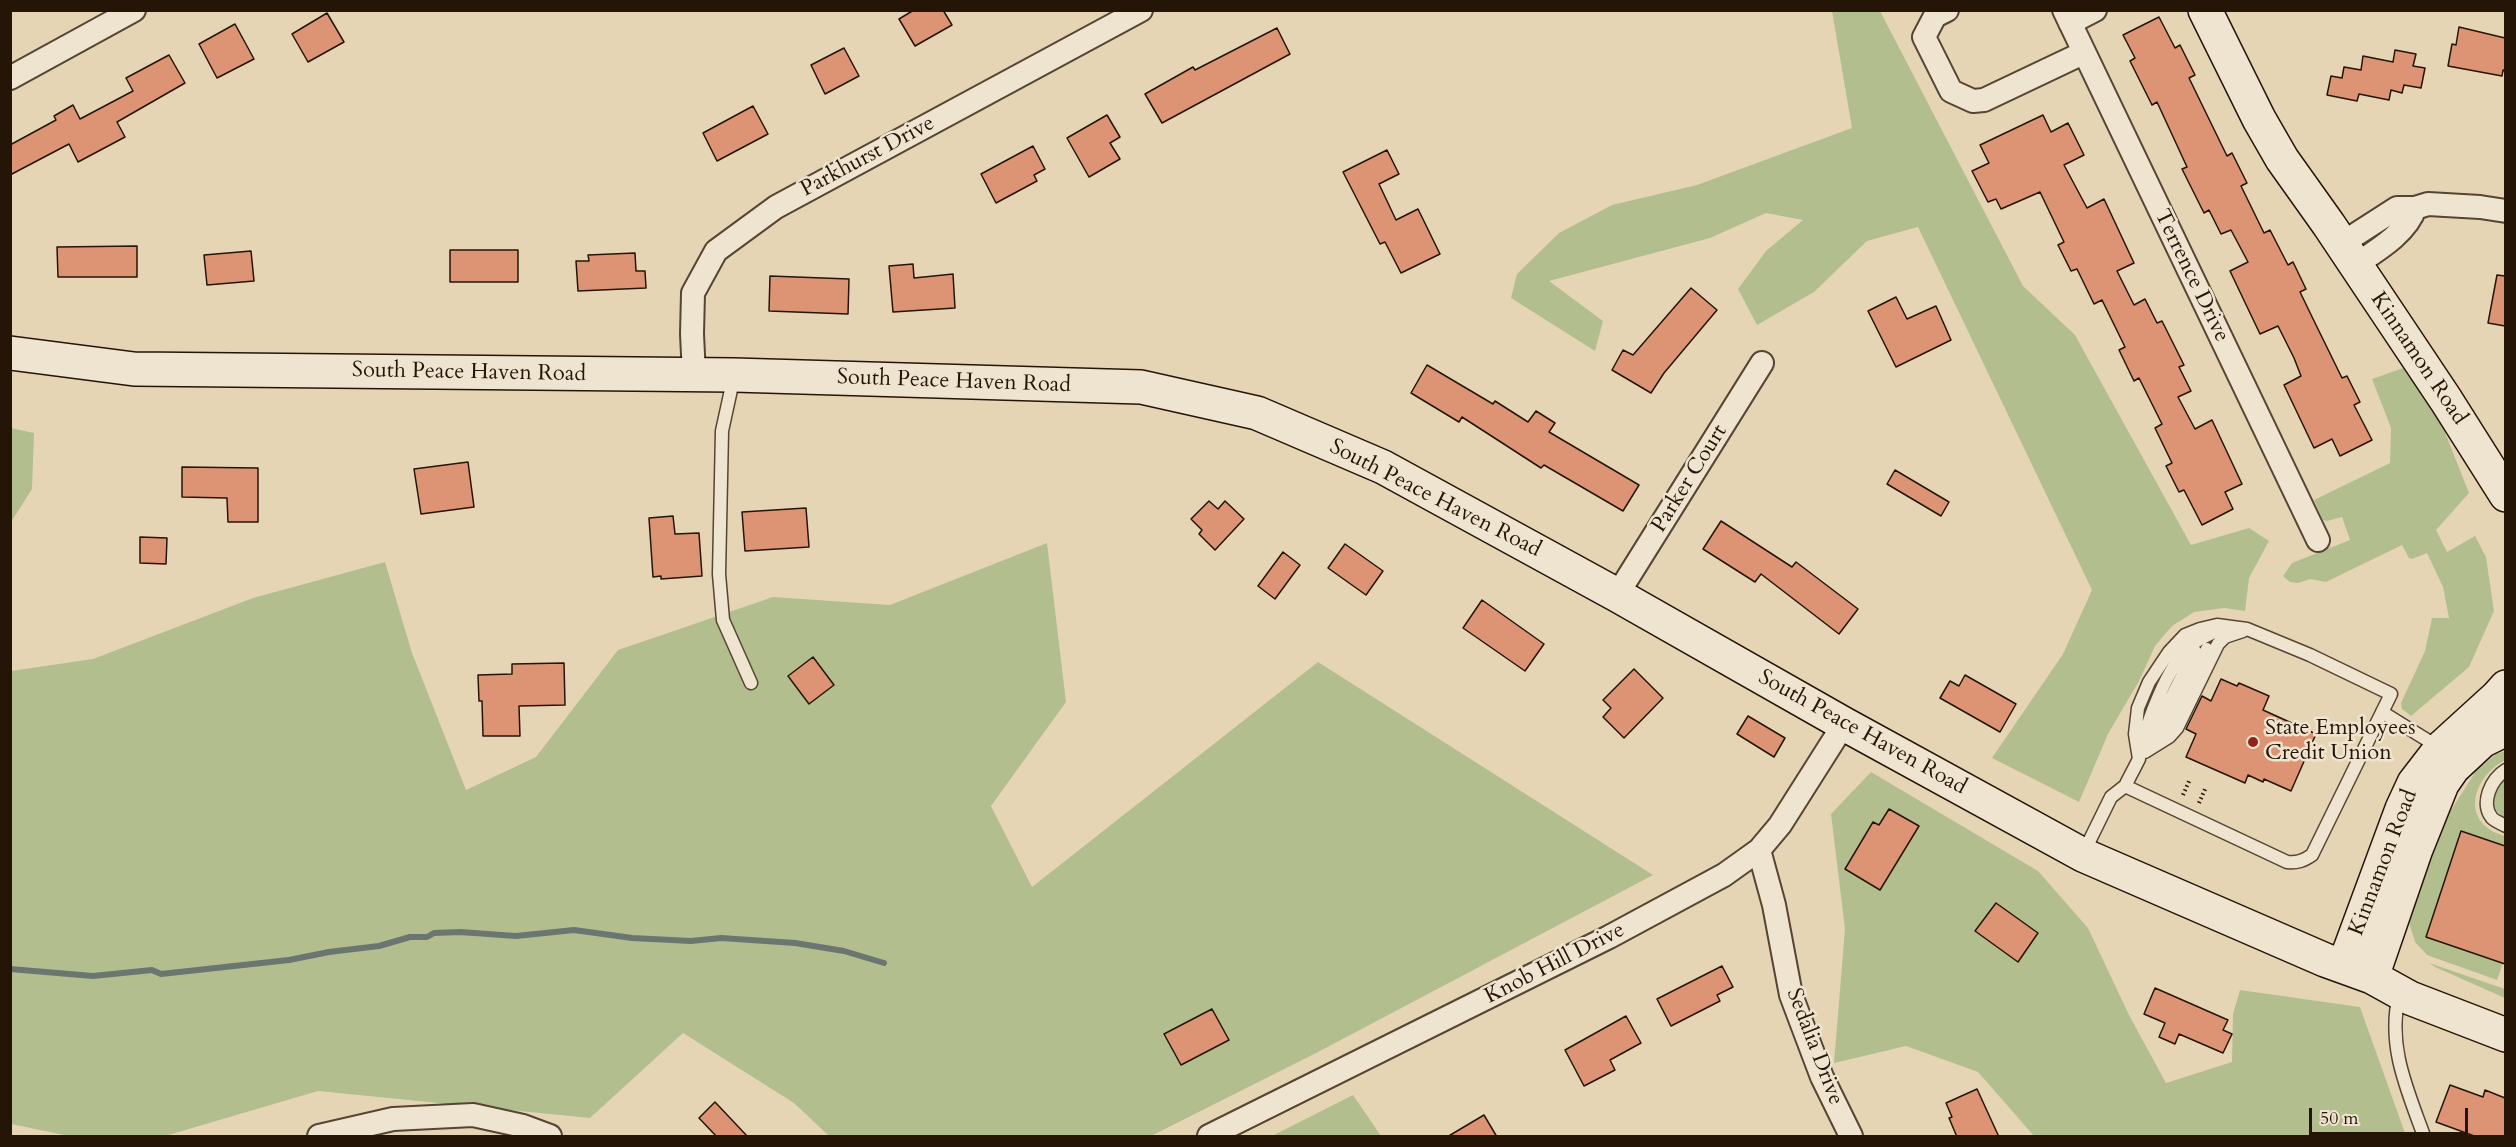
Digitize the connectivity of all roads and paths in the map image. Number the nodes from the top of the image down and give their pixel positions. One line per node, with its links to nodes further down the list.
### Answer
1 (134, 10): 9 (street)
2 (1141, 10): 14 (street, Parkhurst Drive)
3 (1947, 10): 8 (street)
4 (2095, 10): 7 (street)
5 (2205, 10): 11 (main road, Kinnamon Road)
6 (2229, 10): 11 (main road, Kinnamon Road)
7 (2067, 17): 8 (street, Terrence Drive)
8 (2083, 53): 17 (street, Terrence Drive)
9 (10, 78)
10 (2505, 211): 11 (street)
11 (2342, 244): 16 (main road, Kinnamon Road)
12 (10, 353): 14 (main road, South Peace Haven Road)
13 (1762, 363): 18 (street, Parker Court)
14 (694, 375): 15 (main road, South Peace Haven Road)
15 (734, 375): 18 (main road, South Peace Haven Road); 20 (lane)
16 (2502, 483)
17 (2318, 540)
18 (1617, 595): 23 (main road, South Peace Haven Road)
19 (2247, 629): 22 (lane); 26 (lane); 26 (lane); 26 (lane)
20 (751, 683)
21 (2505, 687): 25 (main road, Kinnamon Road)
22 (2382, 712): 25 (lane); 29 (lane)
23 (1844, 724): 34 (street, Knob Hill Drive); 35 (main road, South Peace Haven Road)
24 (2505, 729): 36 (main road, Kinnamon Road)
25 (2441, 748): 36 (main road, Kinnamon Road)
26 (2142, 754): 29 (lane)
27 (2505, 770): 33 (lane)
28 (2190, 779): 31 (path)
29 (2125, 786): 35 (lane)
30 (2206, 787): 32 (path)
31 (2181, 800)
32 (2197, 807)
33 (2505, 826)
34 (1759, 850): 41 (street, Knob Hill Drive); 42 (street, Sedalia Drive)
35 (2083, 855): 36 (main road, South Peace Haven Road)
36 (2380, 979): 37 (main road, South Peace Haven Road); 38 (main road, South Peace Haven Road); 43 (lane)
37 (2505, 1014)
38 (2505, 1035)
39 (319, 1137): 40 (street)
40 (550, 1137)
41 (1209, 1137)
42 (1851, 1137)
43 (2424, 1137)

